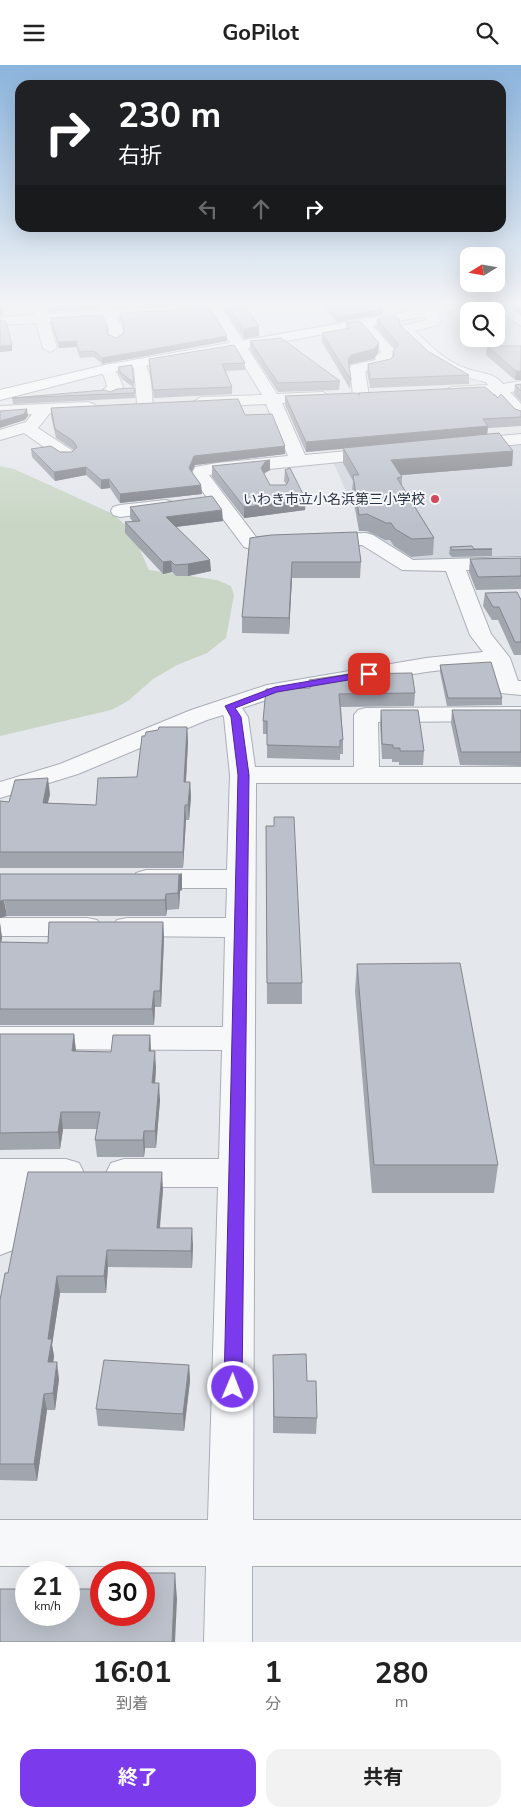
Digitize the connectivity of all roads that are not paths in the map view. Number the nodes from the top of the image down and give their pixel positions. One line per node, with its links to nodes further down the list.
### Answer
1 (31, 379): 8 (main road)
2 (66, 379): 12 (main road)
3 (113, 379): 18 (street)
4 (136, 379): 18 (street)
5 (260, 379): 15 (street)
6 (359, 379): 14 (street)
7 (489, 379): 10 (street)
8 (0, 386)
9 (521, 386): 10 (street)
10 (499, 389): 11 (street); 21 (street)
11 (438, 393)
12 (0, 395)
13 (380, 395): 14 (street)
14 (361, 396): 15 (street)
15 (272, 399): 16 (street); 28 (street)
16 (189, 403)
17 (163, 404): 18 (street)
18 (122, 405): 19 (street)
19 (45, 409): 20 (street); 22 (street)
20 (0, 411)
21 (521, 414)
22 (30, 426): 23 (street); 27 (street)
23 (0, 435)
24 (521, 439): 25 (street)
25 (450, 445)
26 (394, 451): 28 (street)
27 (67, 455)
28 (295, 461): 29 (street); 30 (street)
29 (272, 478)
30 (217, 499): 31 (street); 33 (street)
31 (120, 511)
32 (521, 563): 33 (street)
33 (454, 565): 34 (street)
34 (506, 657): 35 (street); 36 (street)
35 (521, 688)
36 (230, 706): 38 (street); 41 (street)
37 (521, 714): 39 (street)
38 (244, 775): 39 (street); 43 (street)
39 (367, 775): 40 (street)
40 (521, 775)
41 (0, 790)
42 (116, 879): 43 (street)
43 (242, 879): 45 (street)
44 (0, 927): 45 (street)
45 (241, 928): 47 (street)
46 (0, 1038): 47 (street)
47 (239, 1039): 49 (street)
48 (6, 1173): 49 (street); 50 (street)
49 (237, 1173): 52 (street)
50 (0, 1239)
51 (0, 1543): 52 (street)
52 (230, 1543): 53 (street); 54 (street)
53 (521, 1543)
54 (228, 1642)

